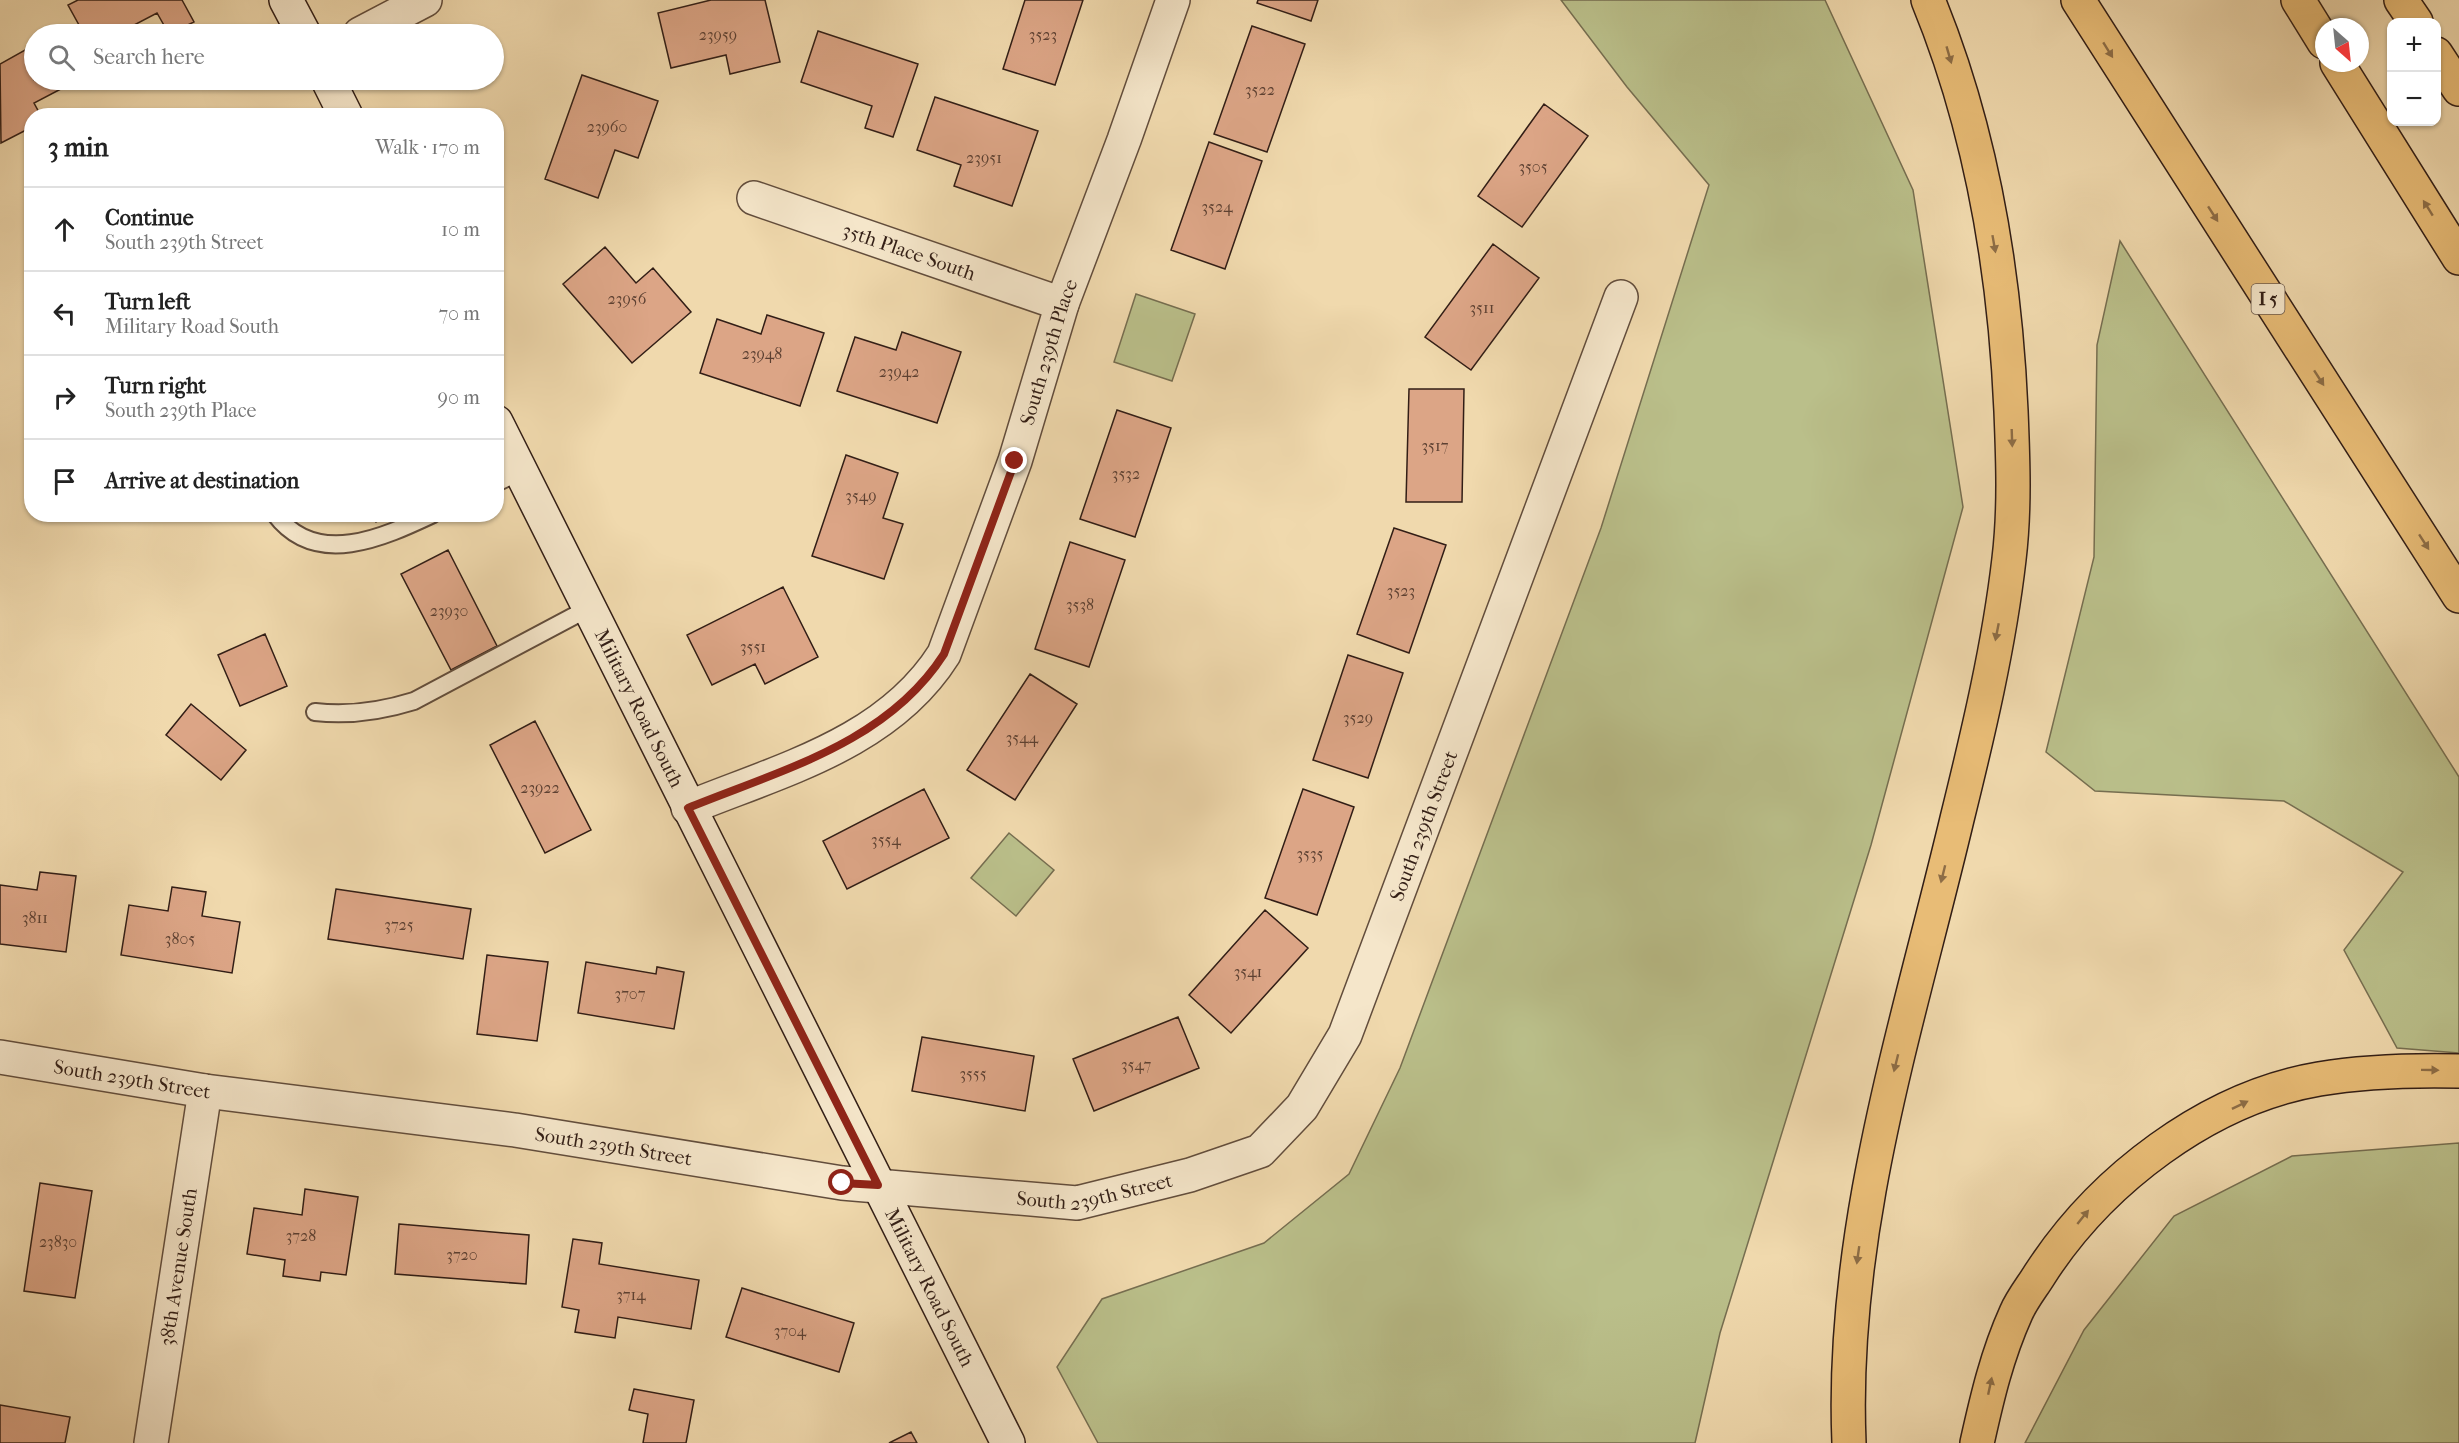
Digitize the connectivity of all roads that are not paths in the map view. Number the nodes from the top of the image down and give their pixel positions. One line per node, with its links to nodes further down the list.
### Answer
1 (286, 0): 9 (street)
2 (425, 0): 10 (street)
3 (1173, 0): 20 (street, South 239th Place)
4 (1929, 0): 35 (highway, one-way to 35)
5 (2078, 0): 25 (highway, I 5, one-way to 25)
6 (2298, 0): 11 (highway)
7 (2401, 0): 8 (highway)
8 (2413, 18)
9 (299, 24)
10 (379, 24)
11 (2315, 27)
12 (2441, 62): 14 (highway)
13 (2343, 72): 18 (highway, one-way to 13)
14 (2459, 89)
15 (333, 90): 16 (street)
16 (342, 108)
17 (754, 198): 20 (street, 35th Place South)
18 (2459, 258)
19 (1621, 297): 32 (street, South 239th Street)
20 (1062, 304): 28 (street, South 239th Place)
21 (504, 459): 22 (street, Military Road South)
22 (508, 477): 26 (street, Military Road South)
23 (280, 522): 24 (lane)
24 (416, 522)
25 (2459, 596)
26 (589, 608): 27 (lane); 28 (street, Military Road South)
27 (315, 712)
28 (688, 808): 32 (street, Military Road South)
29 (0, 1057): 31 (street, South 239th Street)
30 (2459, 1071): 36 (highway, one-way to 30)
31 (205, 1091): 32 (street, South 239th Street); 33 (street, 38th Avenue South)
32 (878, 1185): 34 (street, Military Road South)
33 (151, 1443)
34 (1008, 1443)
35 (1849, 1443)
36 (1977, 1443)

